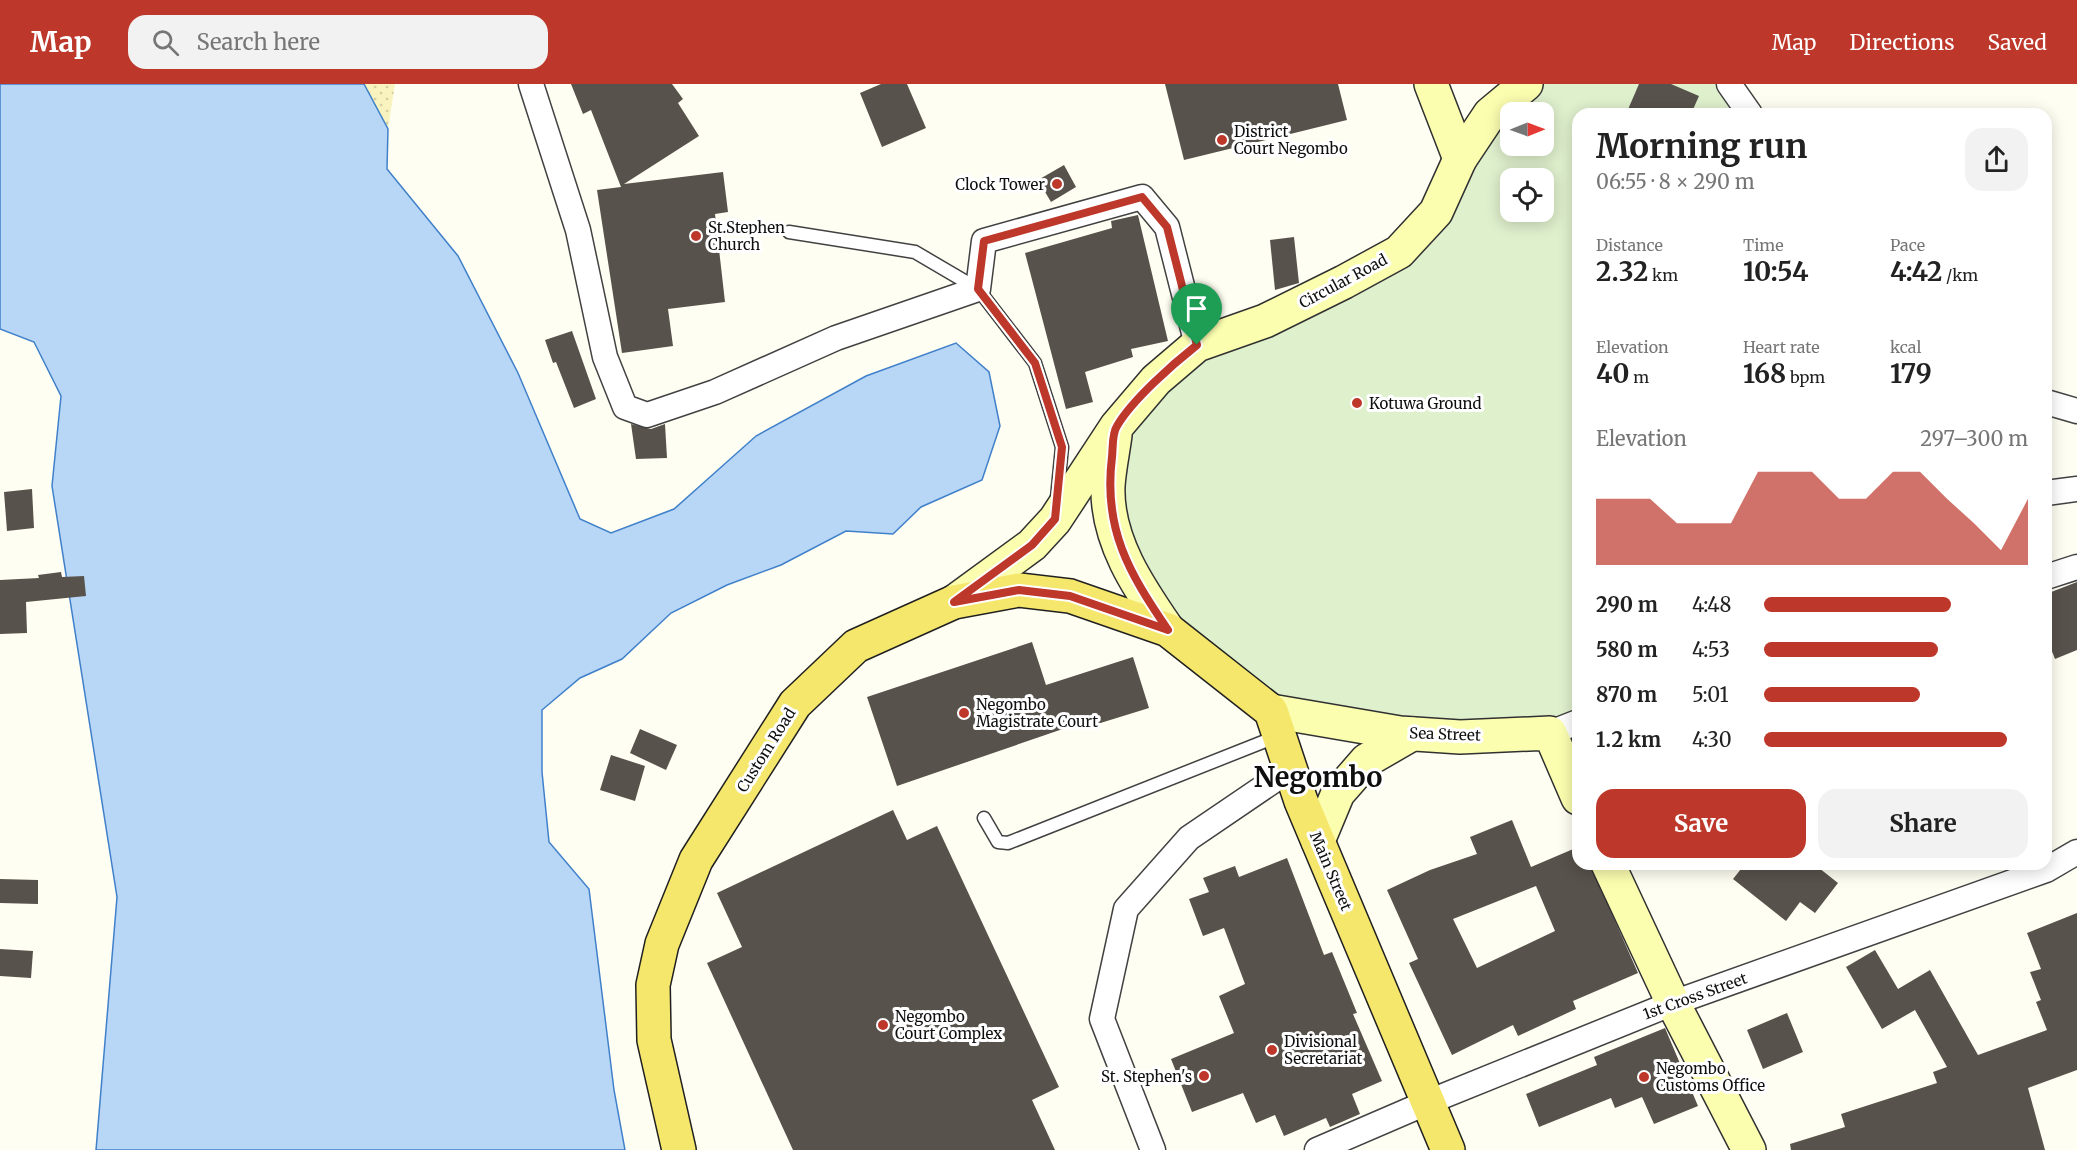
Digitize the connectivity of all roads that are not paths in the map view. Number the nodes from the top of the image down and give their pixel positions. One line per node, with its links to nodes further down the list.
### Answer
1 (531, 84): 8 (street)
2 (1431, 84): 6 (street)
3 (1526, 84): 6 (street, Circular Road)
4 (1729, 84): 5 (street)
5 (1746, 108)
6 (1460, 159): 9 (street, Circular Road)
7 (789, 232): 8 (lane)
8 (978, 289): 9 (street); 15 (lane)
9 (1197, 345): 12 (street, Circular Road)
10 (2052, 404): 11 (street)
11 (2077, 411)
12 (1116, 427): 15 (street, Circular Road); 19 (street)
13 (2077, 489): 14 (street)
14 (2052, 492)
15 (1055, 519): 18 (street, Circular Road)
16 (2077, 567): 17 (street)
17 (2052, 575)
18 (954, 602): 19 (main road, Custom Road); 33 (main road, Custom Road)
19 (1168, 630): 20 (main road)
20 (1275, 724): 22 (street, Sea Street); 24 (main road, Main Street); 25 (lane)
21 (1564, 728): 22 (street, Sea Street); 23 (street, Sea Street)
22 (1412, 734): 26 (street)
23 (1572, 768)
24 (1289, 770): 26 (main road, Main Street); 34 (street)
25 (984, 818)
26 (1318, 841): 32 (main road, Main Street)
27 (2077, 852): 28 (street, 1st Cross Street)
28 (2052, 867)
29 (1611, 870): 31 (street)
30 (2046, 870): 31 (street, 1st Cross Street)
31 (1672, 1003): 32 (street, 1st Cross Street); 37 (street)
32 (1426, 1103): 35 (street, 1st Cross Street); 36 (main road, Main Street)
33 (679, 1150)
34 (1153, 1150)
35 (1317, 1150)
36 (1448, 1150)
37 (1749, 1150)

